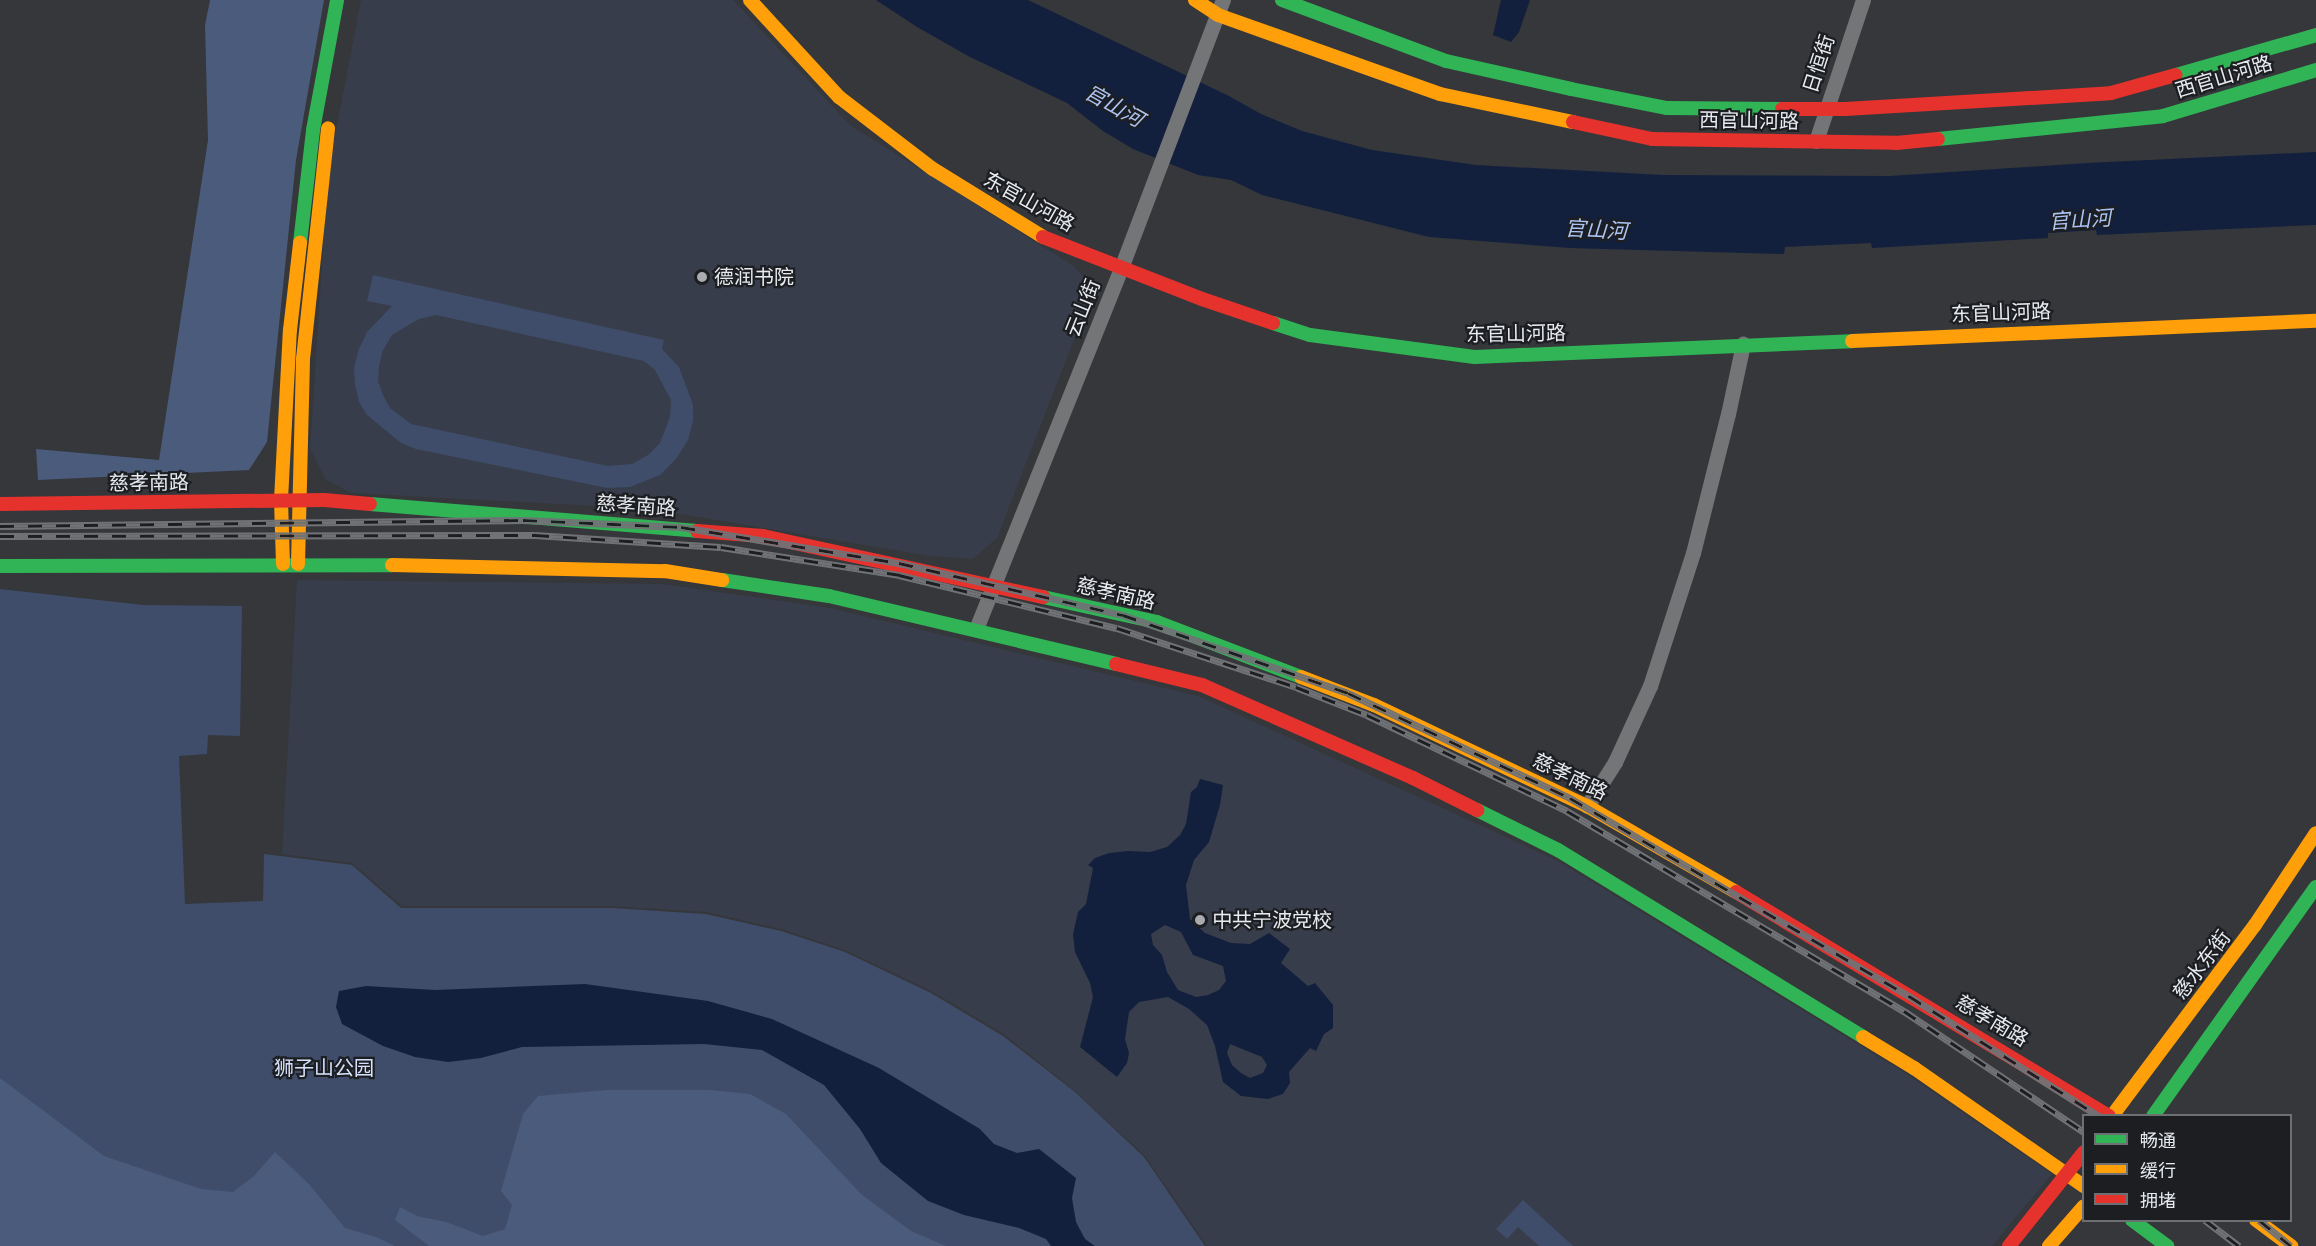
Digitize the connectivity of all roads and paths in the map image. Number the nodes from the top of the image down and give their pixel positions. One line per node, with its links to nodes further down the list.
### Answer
1 (337, 0): 15 (main road)
2 (750, 0): 12 (main road, 东官山河路)
3 (1195, 0): 6 (main road, 西官山河路)
4 (1282, 0): 10 (main road, 西官山河路)
5 (1863, 0): 10 (street, 日恒街)
6 (1221, 8): 11 (main road, 西官山河路); 12 (street, 云山街)
7 (350, 12): 16 (main road)
8 (2316, 35): 10 (main road, 西官山河路)
9 (2316, 70): 11 (main road, 西官山河路)
10 (1827, 108): 11 (street, 日恒街)
11 (1816, 141)
12 (1121, 268): 14 (main road, 东官山河路); 21 (street, 云山街)
13 (2316, 321): 14 (main road, 东官山河路)
14 (1743, 344): 23 (street)
15 (281, 500): 16 (main road, 慈孝南路); 17 (main road, 慈孝南路); 18 (main road)
16 (298, 500): 19 (main road); 21 (main road, 慈孝南路)
17 (0, 504)
18 (283, 564): 19 (main road); 20 (main road)
19 (298, 564): 22 (main road)
20 (0, 566)
21 (994, 586): 22 (street, 云山街); 23 (main road, 慈孝南路)
22 (976, 629): 30 (main road)
23 (1587, 806): 26 (main road, 慈孝南路)
24 (2316, 833): 27 (main road, 慈水东街)
25 (2316, 887): 28 (main road)
26 (2108, 1114)
27 (2113, 1114)
28 (2154, 1114)
29 (2082, 1154): 30 (main road)
30 (2066, 1174): 31 (main road); 35 (main road)
31 (2082, 1185)
32 (2082, 1208): 36 (main road)
33 (2133, 1222): 37 (main road)
34 (2257, 1222): 38 (main road)
35 (2009, 1246)
36 (2049, 1246)
37 (2167, 1246)
38 (2291, 1246)

